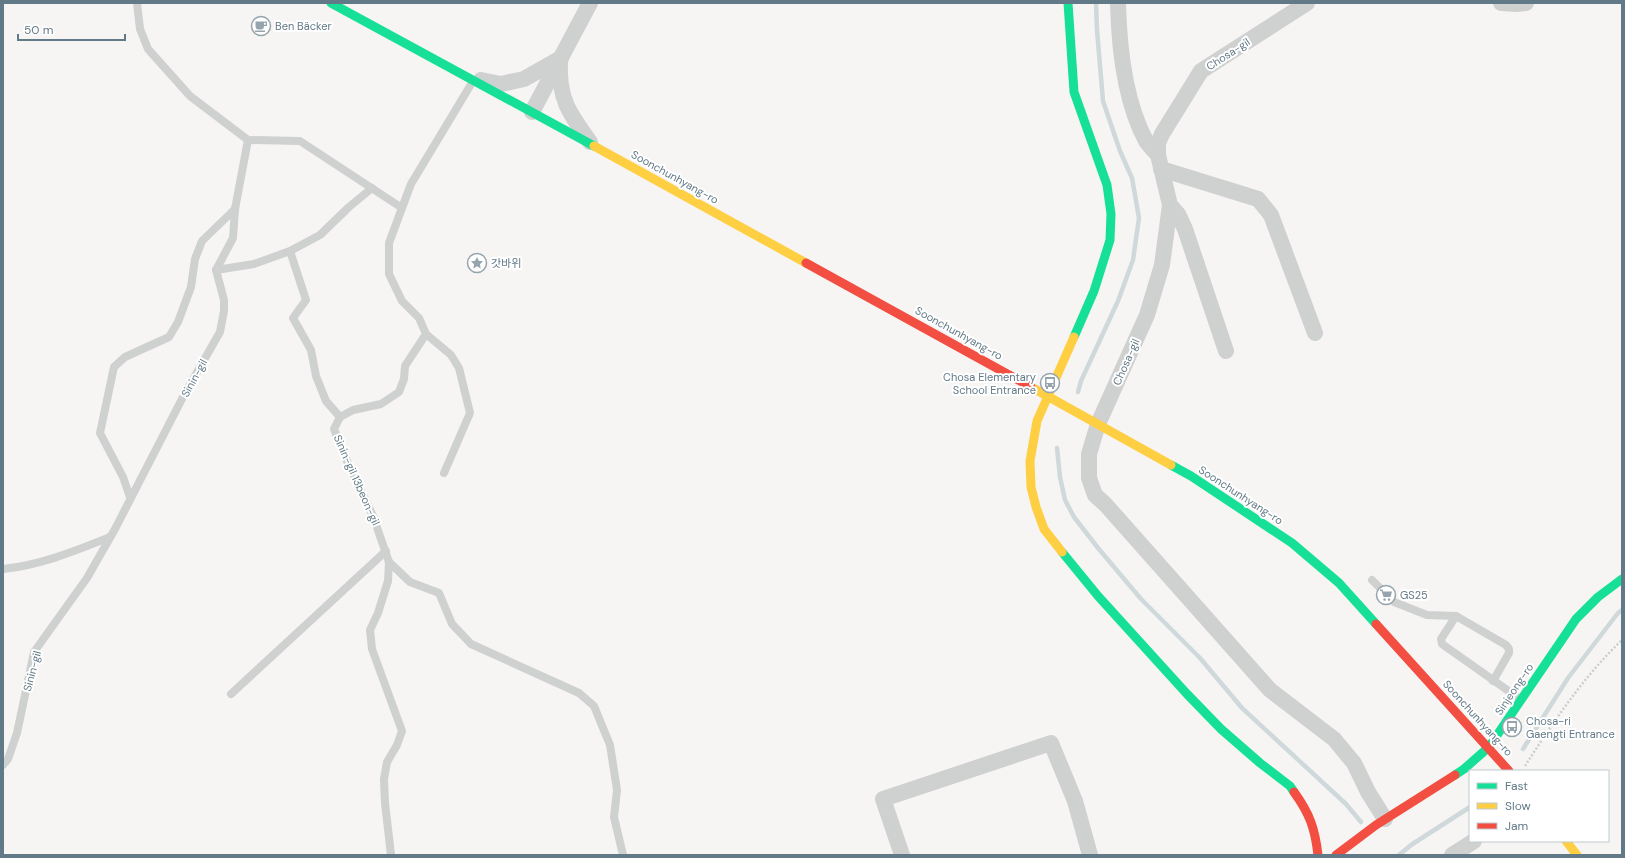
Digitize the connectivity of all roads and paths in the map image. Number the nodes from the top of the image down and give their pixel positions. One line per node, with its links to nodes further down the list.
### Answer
1 (137, 3): 12 (lane)
2 (331, 3): 10 (main road, Soonchunhyang-ro)
3 (590, 3): 9 (street)
4 (1068, 3): 24 (main road)
5 (1118, 3): 14 (street)
6 (1307, 3): 14 (street, Chosa-gil)
7 (1501, 3): 8 (street)
8 (1526, 3)
9 (561, 58): 10 (street); 11 (street); 13 (street)
10 (471, 79): 11 (main road, Soonchunhyang-ro); 17 (lane)
11 (532, 112): 13 (main road, Soonchunhyang-ro)
12 (248, 140): 15 (lane); 18 (lane)
13 (594, 146): 24 (main road, Soonchunhyang-ro)
14 (1159, 162): 16 (street); 21 (street)
15 (372, 188): 17 (lane); 19 (lane)
16 (1170, 205): 23 (street); 26 (street, Chosa-gil)
17 (402, 208): 22 (lane)
18 (235, 209): 20 (lane); 28 (lane)
19 (290, 251): 20 (lane); 25 (lane)
20 (216, 270): 28 (lane, Sinin-gil)
21 (1315, 333)
22 (426, 334): 25 (lane, Sinin-gil 13beon-gil); 27 (lane)
23 (1226, 351)
24 (1048, 396): 26 (main road, Soonchunhyang-ro); 51 (main road)
25 (340, 417): 30 (lane, Sinin-gil 13beon-gil)
26 (1098, 424): 40 (main road, Soonchunhyang-ro); 44 (street, Chosa-gil)
27 (444, 473)
28 (130, 497): 29 (lane, Sinin-gil)
29 (110, 537): 32 (lane); 41 (lane, Sinin-gil)
30 (386, 551): 31 (lane, Sinin-gil 13beon-gil); 38 (lane)
31 (389, 562): 47 (lane, Sinin-gil 13beon-gil); 48 (lane)
32 (3, 569)
33 (1622, 579): 39 (main road, Sinjeong-ro)
34 (1372, 580): 35 (lane)
35 (1456, 616): 37 (lane); 37 (lane)
36 (1622, 640): 43 (path)
37 (1493, 681): 39 (lane)
38 (231, 694)
39 (1521, 700): 40 (main road, Sinjeong-ro)
40 (1489, 747): 42 (main road, Soonchunhyang-ro); 44 (main road, Sinjeong-ro)
41 (3, 765)
42 (1508, 770)
43 (1523, 770)
44 (1385, 819): 52 (main road, Sinjeong-ro)
45 (1472, 842): 53 (street)
46 (1567, 842): 54 (main road)
47 (391, 855)
48 (623, 855)
49 (902, 855): 50 (street)
50 (1090, 855)
51 (1318, 855)
52 (1336, 855)
53 (1452, 855)
54 (1577, 855)

